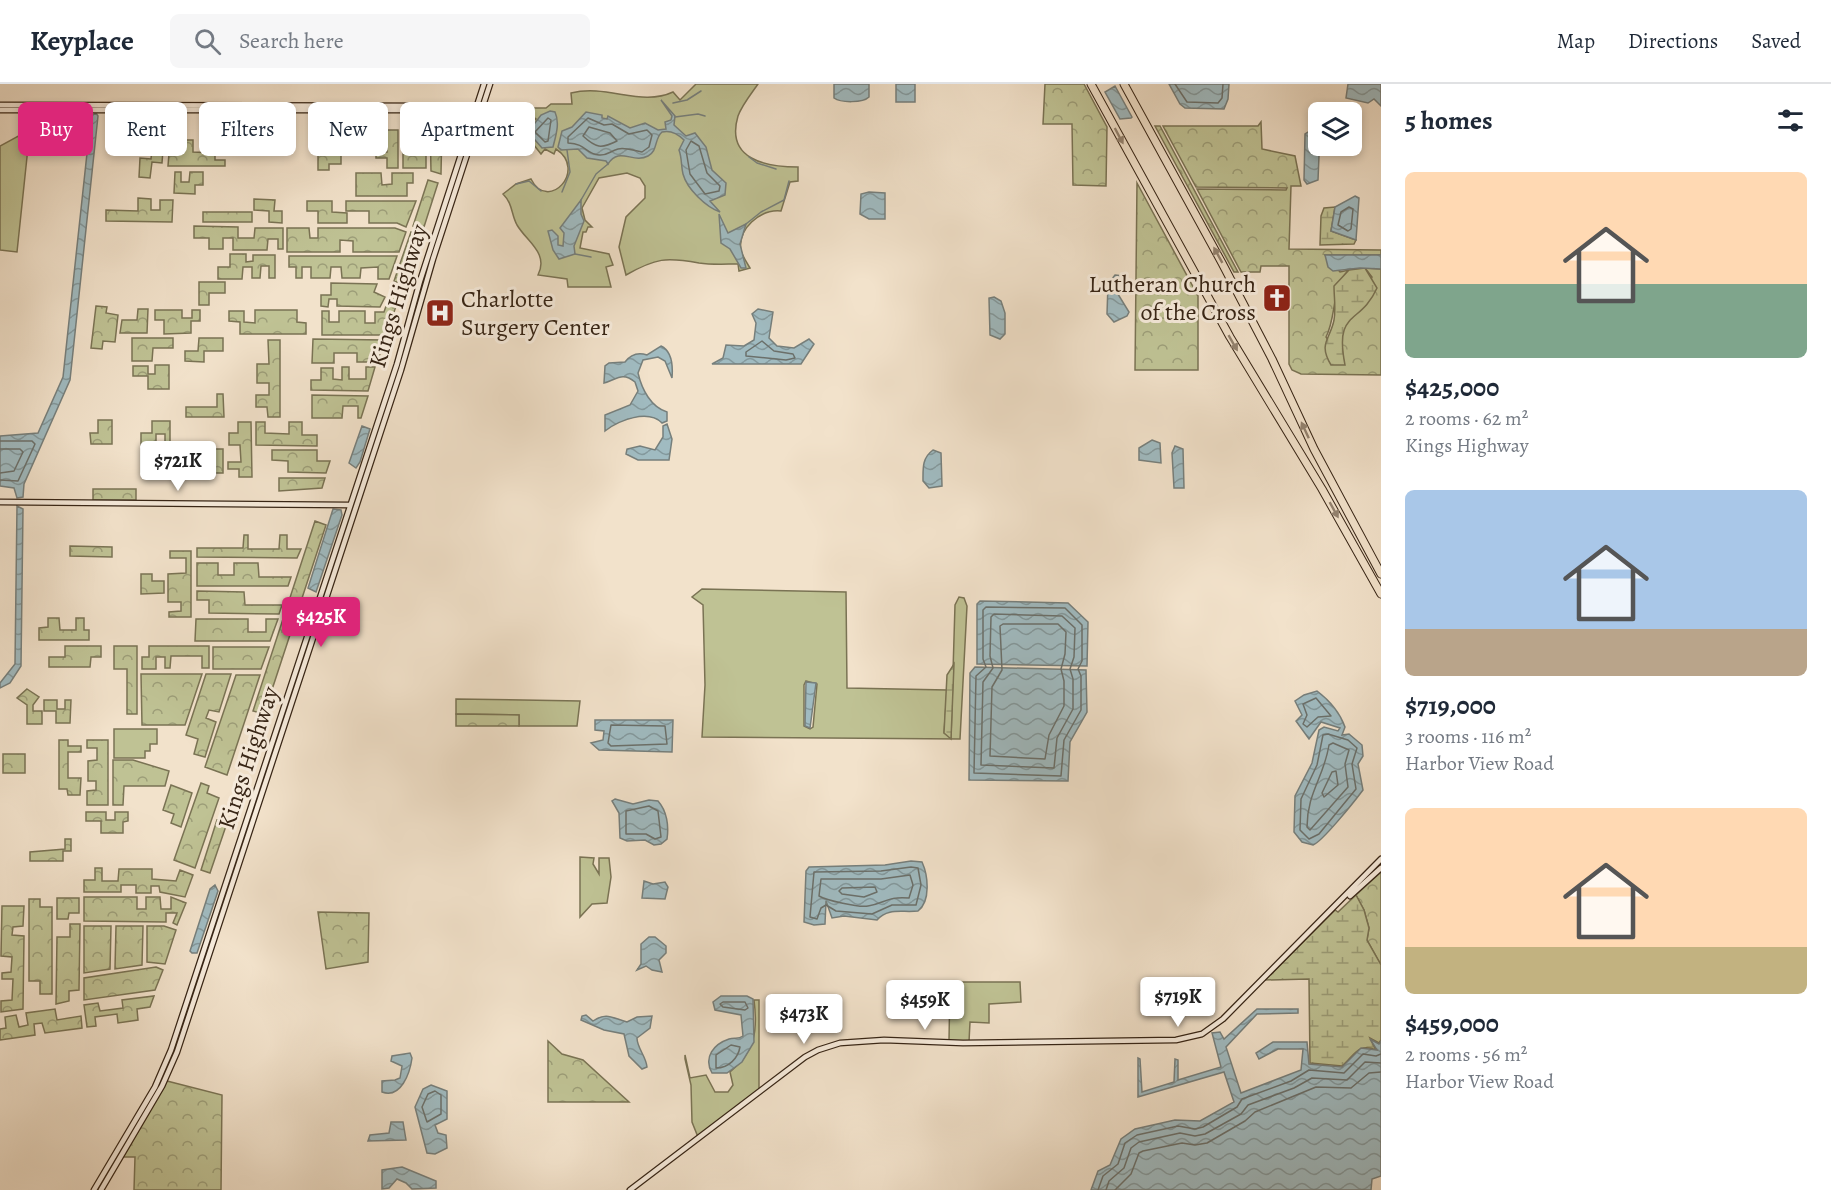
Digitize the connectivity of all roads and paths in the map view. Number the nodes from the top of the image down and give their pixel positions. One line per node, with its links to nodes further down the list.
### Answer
1 (484, 84): 5 (main road, Kings Highway)
2 (490, 84): 6 (main road, Kings Highway)
3 (1091, 84): 16 (highway, one-way to 16)
4 (1124, 84): 15 (highway, one-way to 4)
5 (477, 102)
6 (484, 102)
7 (0, 105): 8 (main road)
8 (400, 106)
9 (0, 110): 10 (main road)
10 (400, 110)
11 (459, 156): 14 (main road, Kings Highway)
12 (466, 156): 14 (main road, Kings Highway)
13 (0, 502): 14 (main road)
14 (352, 505): 20 (main road, Kings Highway)
15 (1381, 574)
16 (1381, 594)
17 (1381, 859): 19 (main road)
18 (1381, 868): 19 (main road)
19 (1343, 901): 23 (main road)
20 (108, 1171): 21 (main road, Kings Highway); 22 (main road, Kings Highway)
21 (94, 1190)
22 (101, 1190)
23 (630, 1190)

